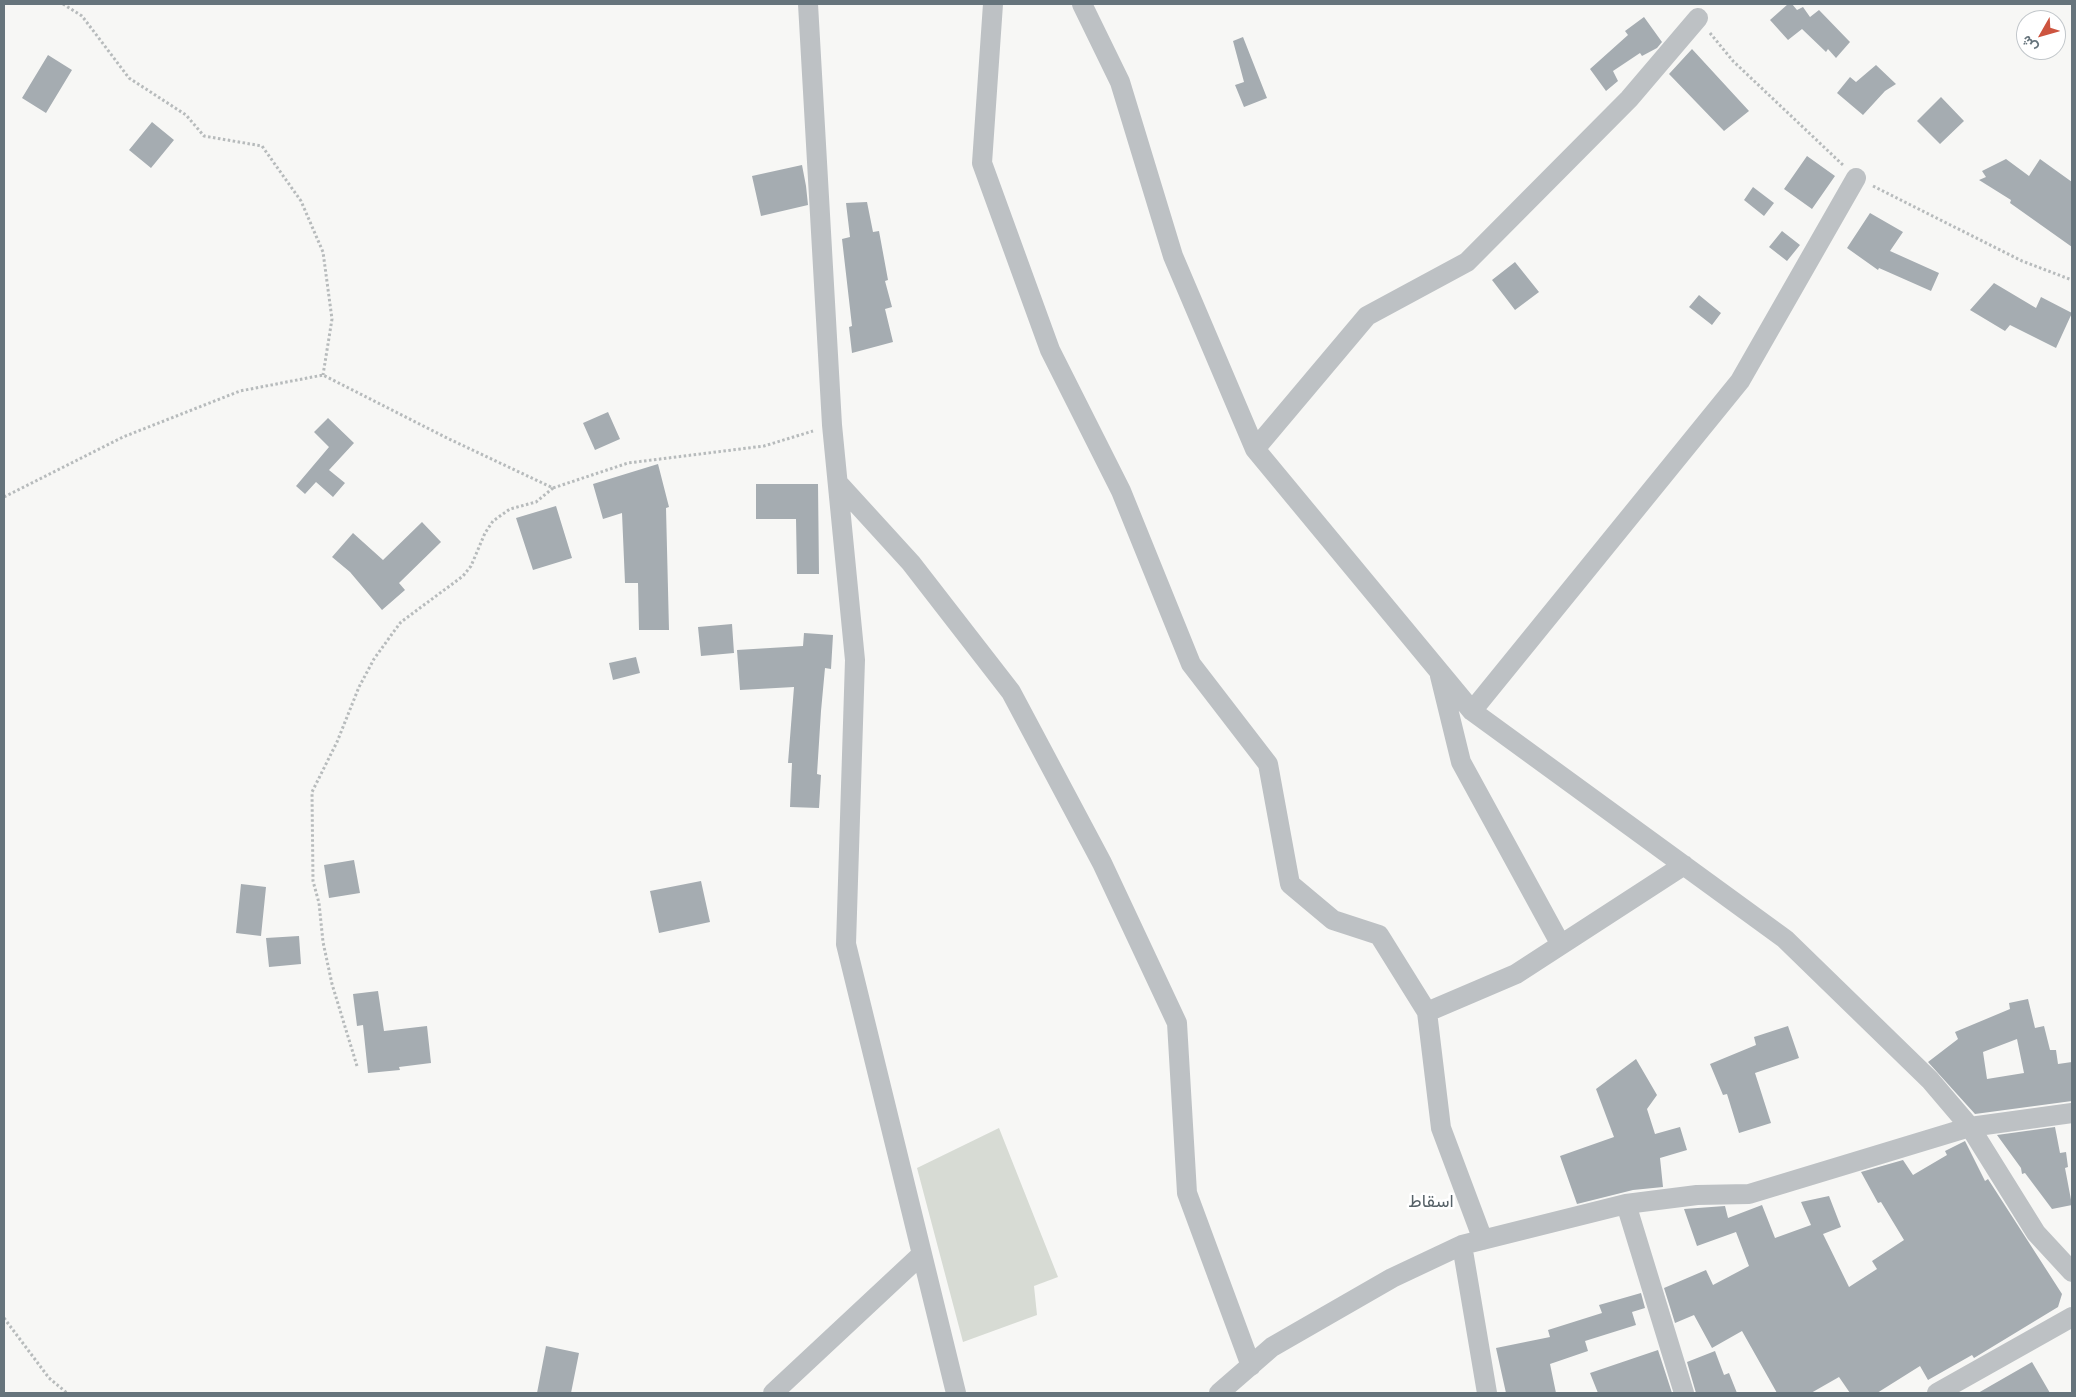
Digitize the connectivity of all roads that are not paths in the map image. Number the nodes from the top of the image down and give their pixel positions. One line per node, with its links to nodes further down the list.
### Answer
1 (808, 4): 7 (street)
2 (993, 4): 12 (street)
3 (1082, 4): 6 (street)
4 (1698, 18): 6 (street)
5 (1856, 178): 9 (street)
6 (1255, 449): 8 (street)
7 (838, 483): 18 (street); 21 (street)
8 (1438, 669): 9 (street); 11 (street)
9 (1472, 710): 10 (street)
10 (1684, 866): 11 (street); 14 (street)
11 (1560, 945): 12 (street)
12 (1427, 1012): 16 (street)
13 (2072, 1113): 14 (street)
14 (1970, 1127): 15 (street); 19 (street)
15 (1626, 1204): 16 (street); 26 (street)
16 (1483, 1240): 17 (street)
17 (1462, 1245): 21 (street); 25 (street)
18 (922, 1254): 22 (street); 23 (street)
19 (2072, 1272)
20 (2072, 1317): 27 (street)
21 (1251, 1366): 24 (street)
22 (773, 1393)
23 (956, 1393)
24 (1219, 1393)
25 (1487, 1393)
26 (1684, 1393)
27 (1937, 1393)

